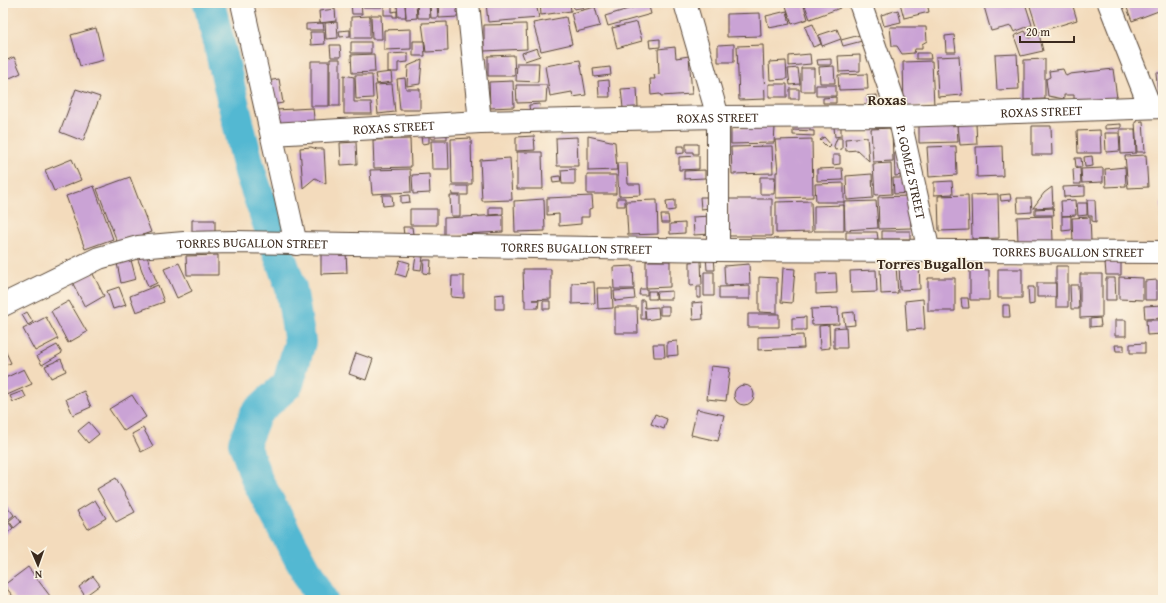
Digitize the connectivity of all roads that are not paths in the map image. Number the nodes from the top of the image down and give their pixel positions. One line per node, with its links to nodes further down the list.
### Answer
1 (242, 3): 10 (street)
2 (468, 3): 9 (street)
3 (684, 3): 8 (street)
4 (860, 3): 7 (street, P. GOMEZ STREET)
5 (1109, 3): 6 (street)
6 (1156, 107): 7 (street, ROXAS STREET)
7 (899, 116): 8 (street, ROXAS STREET); 13 (street, P. GOMEZ STREET)
8 (718, 117): 9 (street, ROXAS STREET); 12 (street)
9 (480, 122): 10 (street, ROXAS STREET)
10 (272, 134): 11 (street)
11 (293, 244): 12 (street, TORRES BUGALLON STREET); 15 (street, TORRES BUGALLON STREET)
12 (718, 250): 13 (street, TORRES BUGALLON STREET)
13 (929, 252): 14 (street, TORRES BUGALLON STREET)
14 (1163, 252)
15 (3, 305)

